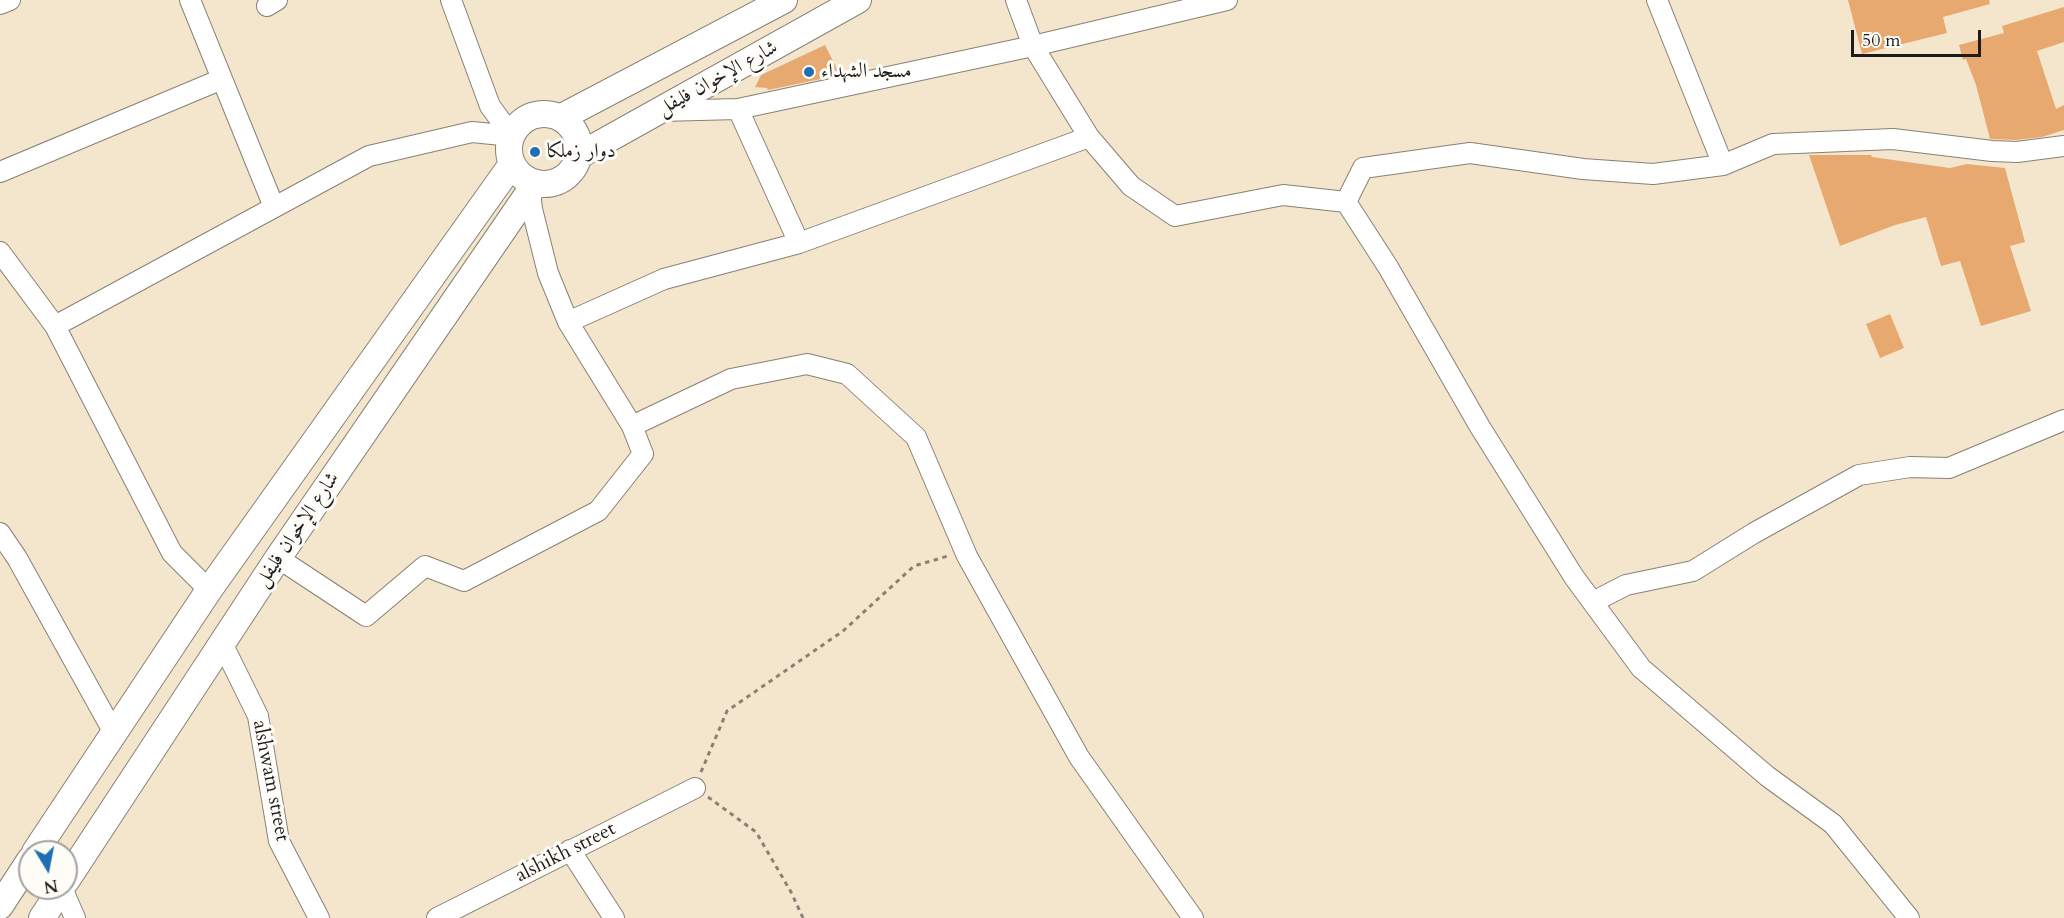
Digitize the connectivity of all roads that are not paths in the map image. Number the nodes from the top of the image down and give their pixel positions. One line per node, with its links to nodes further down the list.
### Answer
1 (10, 0): 9 (street)
2 (190, 0): 11 (street)
3 (451, 0): 15 (street)
4 (784, 0): 14 (main road, شارع الإخوان فليفل)
5 (858, 0): 13 (main road, شارع الإخوان فليفل)
6 (1016, 0): 10 (street)
7 (1227, 0): 10 (street)
8 (1657, 0): 20 (street)
9 (0, 4)
10 (1033, 45): 12 (street); 16 (street)
11 (222, 79): 21 (street); 24 (street)
12 (738, 109): 13 (street); 25 (street)
13 (661, 111): 18 (main road, شارع الإخوان فليفل)
14 (560, 118): 15 (main road); 18 (main road)
15 (512, 136): 19 (main road); 24 (street)
16 (1089, 137): 23 (street); 25 (street)
17 (2064, 146): 20 (street)
18 (578, 156): 22 (main road)
19 (512, 164): 22 (main road); 33 (main road, شارع الإخوان فليفل)
20 (1723, 165): 23 (street)
21 (0, 172)
22 (533, 187): 27 (street); 32 (main road, شارع الإخوان فليفل)
23 (1346, 202): 34 (street)
24 (274, 207): 28 (street)
25 (800, 243): 27 (street)
26 (0, 252): 28 (street)
27 (567, 322): 30 (street)
28 (56, 326): 33 (street)
29 (2064, 420): 34 (street)
30 (633, 426): 32 (street); 50 (street)
31 (1, 536): 36 (street)
32 (278, 558): 35 (main road, شارع الإخوان فليفل)
33 (209, 590): 36 (main road, شارع الإخوان فليفل)
34 (1593, 602): 51 (street)
35 (222, 643): 40 (main road, شارع الإخوان فليفل); 47 (street, alshwam street)
36 (114, 733): 38 (main road, شارع الإخوان فليفل)
37 (694, 788): 39 (street, alshikh street)
38 (43, 840)
39 (570, 850): 48 (street, alshikh street); 49 (street)
40 (78, 863)
41 (18, 878): 44 (main road)
42 (54, 900): 45 (main road)
43 (67, 900): 46 (street)
44 (0, 906)
45 (42, 918)
46 (75, 918)
47 (319, 918)
48 (437, 918)
49 (614, 918)
50 (1193, 918)
51 (1909, 918)

